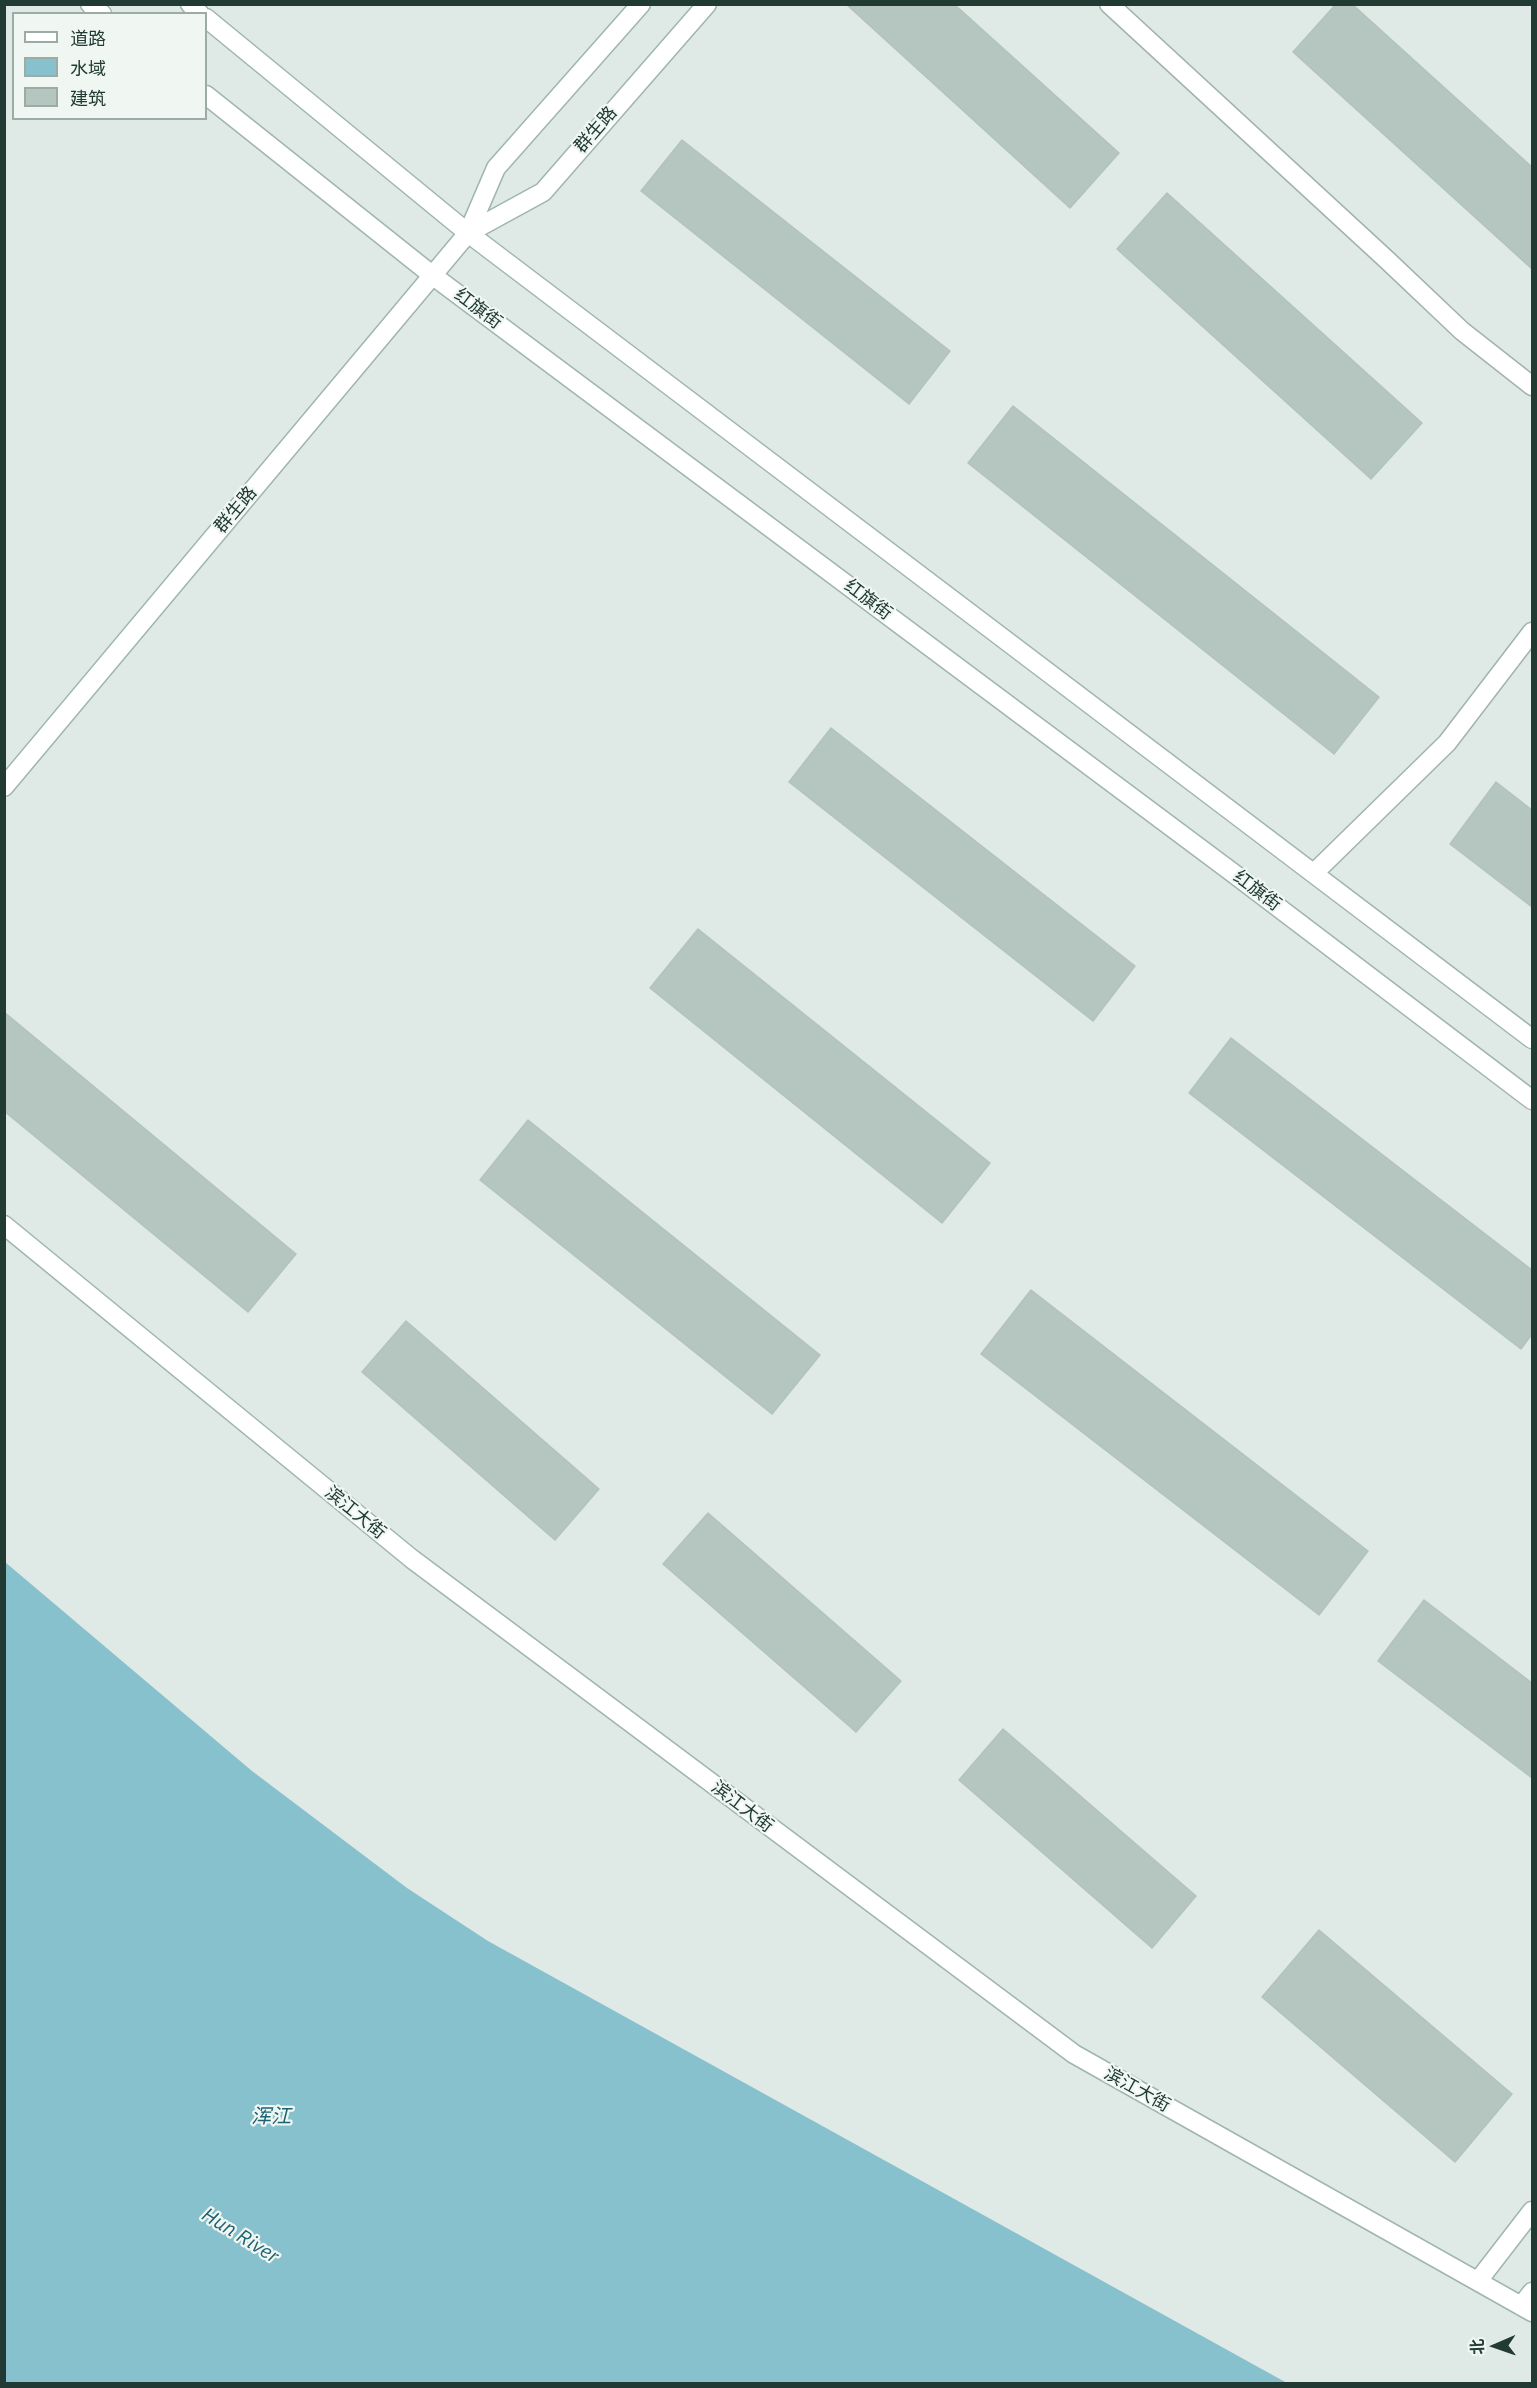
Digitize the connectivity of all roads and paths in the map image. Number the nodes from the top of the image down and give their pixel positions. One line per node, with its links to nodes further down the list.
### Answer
1 (641, 4): 6 (street, 群生路)
2 (707, 4): 6 (street, 群生路)
3 (1109, 4): 8 (street)
4 (207, 19): 6 (street)
5 (207, 96): 7 (street, 红旗街)
6 (468, 233): 7 (street, 群生路); 11 (street)
7 (432, 274): 10 (street, 群生路); 13 (street, 红旗街)
8 (1533, 386)
9 (1533, 632): 11 (street)
10 (4, 787)
11 (1314, 873): 12 (street)
12 (1533, 1039)
13 (1533, 1100)
14 (4, 1225): 16 (street, 滨江大街)
15 (1533, 2211): 16 (street)
16 (1478, 2281): 17 (street, 滨江大街)
17 (1529, 2303)

